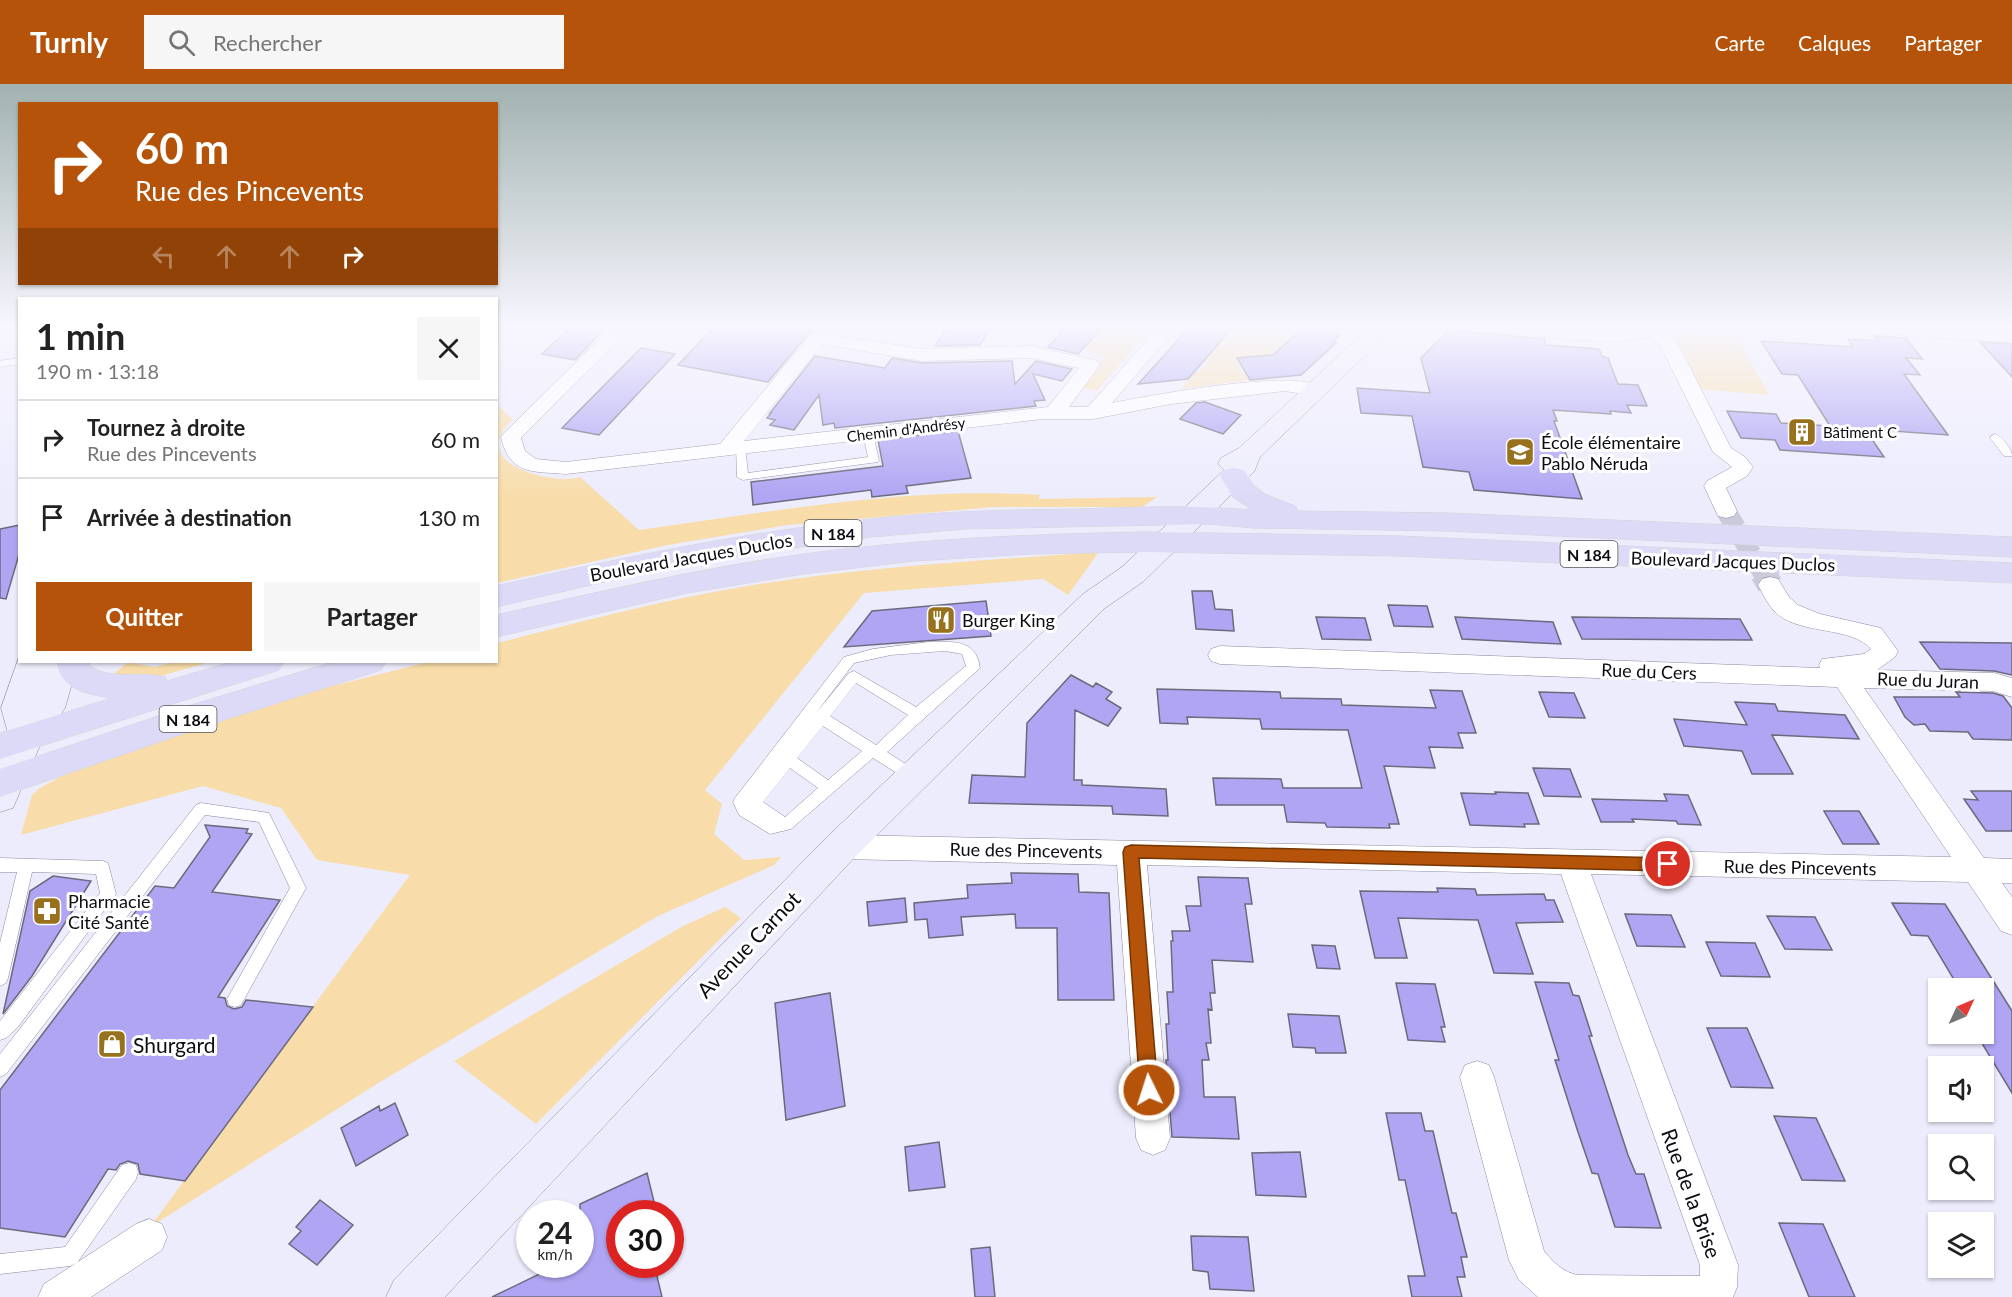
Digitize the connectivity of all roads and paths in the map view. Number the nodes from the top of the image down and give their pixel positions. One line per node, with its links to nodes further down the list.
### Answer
1 (564, 384): 12 (street, Chemin d'Andrésy)
2 (783, 384): 12 (street)
3 (1077, 384): 8 (street)
4 (1119, 384): 9 (street)
5 (1321, 384): 7 (main road, Avenue Carnot)
6 (1689, 384): 15 (street)
7 (1314, 390): 9 (street, Chemin d'Andrésy); 14 (main road, Avenue Carnot)
8 (1054, 413): 9 (street, Chemin d'Andrésy); 10 (street, Chemin d'Andrésy)
9 (1093, 413)
10 (868, 434): 12 (street, Chemin d'Andrésy); 12 (lane)
11 (1995, 437): 13 (lane)
12 (734, 448)
13 (2008, 454)
14 (1241, 465): 16 (main road); 17 (main road, Avenue Carnot)
15 (1726, 511)
16 (1301, 518): 17 (main road, Boulevard Jacques Duclos / N 184); 18 (main road, Boulevard Jacques Duclos / N 184)
17 (1170, 529): 19 (main road, Boulevard Jacques Duclos / N 184); 21 (main road, Boulevard Jacques Duclos / N 184); 22 (main road, Boulevard Jacques Duclos / N 184); 37 (main road, Avenue Carnot)
18 (2012, 547)
19 (2012, 573)
20 (1770, 585): 29 (street)
21 (498, 597)
22 (498, 626)
23 (1220, 656): 29 (street, Rue du Cers)
24 (31, 663): 34 (main road)
25 (62, 663): 34 (main road)
26 (73, 663): 30 (main road)
27 (265, 663): 30 (main road, N 184)
28 (367, 663): 38 (main road, N 184)
29 (1844, 678): 31 (street, Rue du Juran); 46 (street)
30 (194, 684): 34 (main road, N 184)
31 (2012, 688)
32 (918, 715): 33 (lane); 35 (lane); 40 (lane)
33 (820, 717): 35 (lane); 36 (lane)
34 (13, 741): 38 (main road)
35 (874, 751): 37 (lane); 39 (lane)
36 (788, 759): 39 (lane); 40 (lane)
37 (914, 776): 41 (main road, Avenue Carnot)
38 (2, 780)
39 (829, 788): 40 (lane)
40 (786, 825)
41 (841, 847): 42 (street, Rue des Pincevents); 59 (main road, Avenue Carnot)
42 (1131, 852): 43 (street, Rue des Pincevents); 54 (street)
43 (1572, 863): 46 (street, Rue des Pincevents); 53 (street, Rue de la Brise)
44 (0, 865): 45 (lane)
45 (26, 866): 49 (lane); 51 (lane)
46 (1976, 870): 47 (street, Rue des Pincevents); 48 (street)
47 (2012, 871)
48 (2012, 922)
49 (0, 978)
50 (235, 999): 52 (lane)
51 (0, 1032)
52 (0, 1068)
53 (1477, 1077)
54 (1153, 1138)
55 (129, 1172): 57 (lane)
56 (149, 1237): 58 (street)
57 (0, 1264)
58 (57, 1297)
59 (411, 1297)

